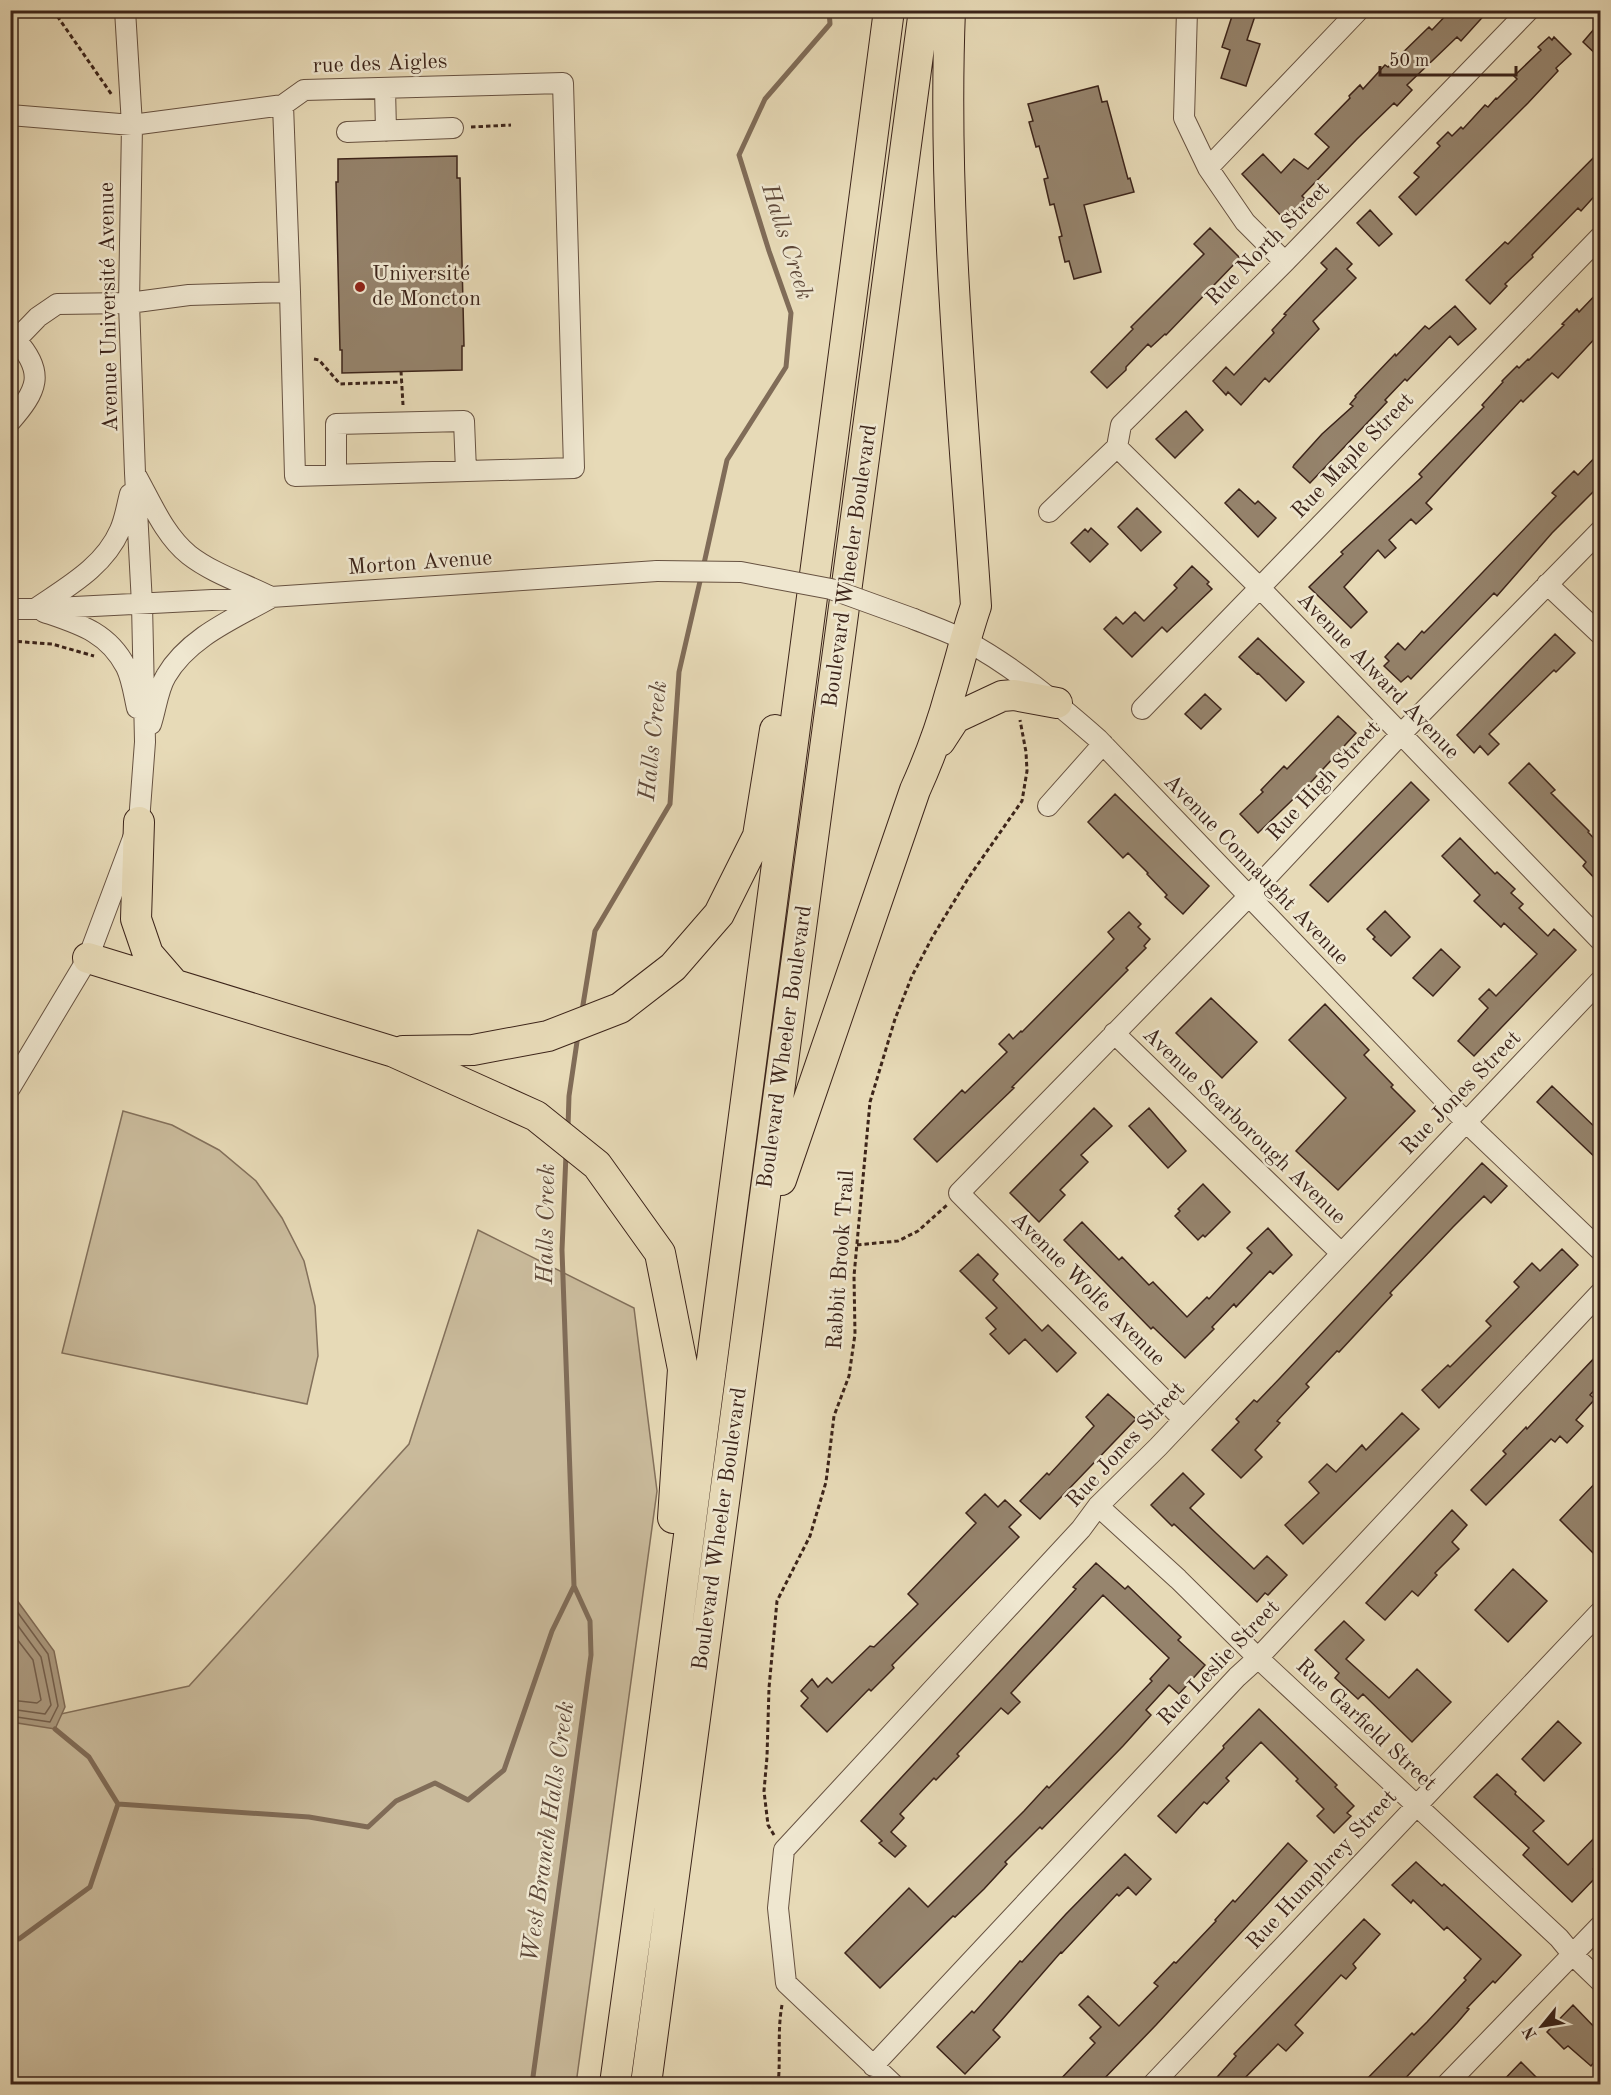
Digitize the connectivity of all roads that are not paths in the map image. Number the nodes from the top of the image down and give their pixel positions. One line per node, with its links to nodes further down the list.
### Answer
1 (125, 10): 11 (street, Avenue Université Avenue)
2 (889, 10): 21 (highway, Boulevard Wheeler Boulevard)
3 (924, 10): 63 (highway, Boulevard Wheeler Boulevard)
4 (950, 10): 37 (highway)
5 (1187, 10): 15 (street)
6 (1359, 10): 15 (street)
7 (1529, 10): 17 (street, Rue North Street)
8 (385, 88): 9 (street, rue des Aigles); 13 (street); 24 (street, rue des Aigles)
9 (283, 105): 11 (street, rue des Aigles); 18 (street)
10 (10, 115): 11 (street, rue des Aigles)
11 (132, 125): 19 (street, Avenue Université Avenue)
12 (453, 128): 13 (street)
13 (386, 131): 14 (street)
14 (347, 132)
15 (1208, 168): 17 (street)
16 (1600, 237): 30 (street, Rue Maple Street)
17 (1284, 262): 23 (street, Rue North Street)
18 (290, 291): 19 (street); 26 (street)
19 (129, 303): 20 (street); 25 (street, Avenue Université Avenue)
20 (13, 343): 22 (street)
21 (842, 374): 52 (highway); 64 (highway, Boulevard Wheeler Boulevard)
22 (10, 422)
23 (1117, 447): 27 (street, Rue North Street); 30 (street, Avenue Alward Avenue)
24 (466, 471): 26 (street); 26 (street)
25 (135, 473): 32 (street); 33 (street, Avenue Université Avenue); 35 (street)
26 (336, 474)
27 (1048, 512)
28 (1600, 531): 29 (street, Rue High Street)
29 (1547, 584): 36 (street); 40 (street, Rue High Street)
30 (1259, 587): 39 (street, Rue Maple Street); 40 (street, Avenue Alward Avenue)
31 (831, 589): 32 (street, Morton Avenue, bridge); 37 (street, Avenue Connaught Avenue, bridge)
32 (271, 597): 33 (street, Morton Avenue); 41 (street)
33 (142, 604): 35 (street, Morton Avenue); 41 (street, Avenue Université Avenue)
34 (10, 609): 35 (street, Morton Avenue)
35 (35, 609): 41 (street)
36 (1600, 634)
37 (964, 640): 38 (street, Avenue Connaught Avenue); 43 (highway)
38 (1057, 703): 42 (street, Avenue Connaught Avenue); 43 (highway)
39 (1142, 710)
40 (1402, 734): 46 (street, Rue High Street); 47 (street, Avenue Alward Avenue)
41 (145, 742): 45 (street)
42 (1103, 744): 44 (street); 46 (street, Avenue Connaught Avenue)
43 (928, 759): 63 (highway)
44 (1048, 806)
45 (139, 822): 48 (street); 50 (highway)
46 (1248, 897): 51 (street, Rue High Street); 54 (street, Avenue Connaught Avenue)
47 (1600, 940)
48 (88, 958): 50 (highway); 53 (street)
49 (1600, 981): 54 (street, Rue Jones Street)
50 (174, 984): 52 (highway)
51 (1114, 1033): 55 (street, Rue High Street); 57 (street, Avenue Scarborough Avenue)
52 (394, 1052): 64 (highway)
53 (10, 1088)
54 (1467, 1123): 56 (street, Avenue Connaught Avenue); 57 (street, Rue Jones Street)
55 (959, 1193): 59 (street, Avenue Wolfe Avenue)
56 (1600, 1250)
57 (1341, 1253): 59 (street, Rue Jones Street)
58 (1600, 1293): 62 (street, Rue Leslie Street)
59 (1183, 1419): 60 (street, Rue Jones Street)
60 (1098, 1506): 62 (street, Rue Garfield Street); 69 (street, Rue Jones Street)
61 (1600, 1611): 65 (street, Rue Humphrey Street)
62 (1258, 1658): 65 (street, Rue Garfield Street); 69 (street, Rue Leslie Street)
63 (693, 1729): 71 (highway, Boulevard Wheeler Boulevard)
64 (656, 1787): 70 (highway, Boulevard Wheeler Boulevard)
65 (1417, 1804): 67 (street, Rue Garfield Street); 73 (street, Rue Humphrey Street)
66 (1600, 1926): 67 (street)
67 (1573, 1955): 68 (street, Rue Garfield Street); 74 (street)
68 (1600, 1981)
69 (873, 2066): 72 (street)
70 (615, 2085)
71 (646, 2085)
72 (893, 2085)
73 (1154, 2085)
74 (1447, 2085)

